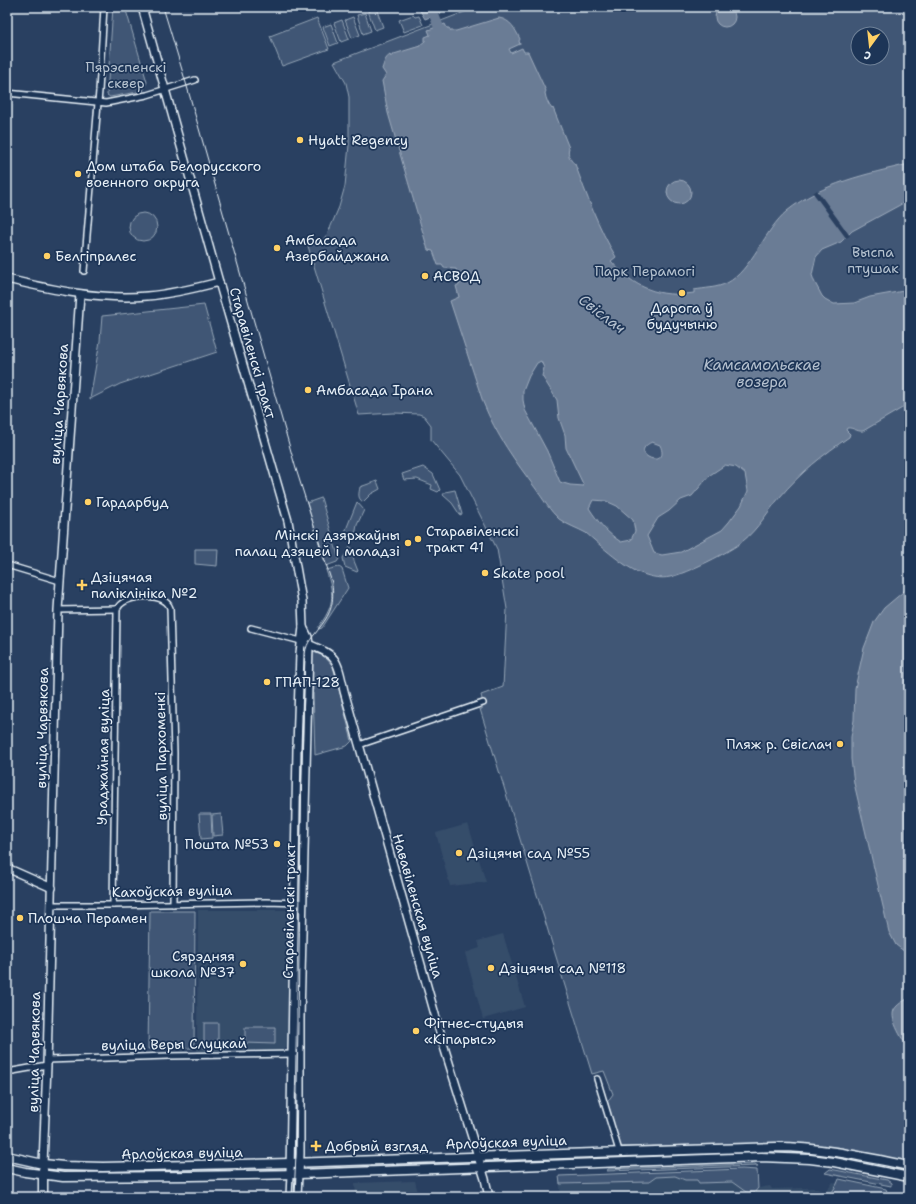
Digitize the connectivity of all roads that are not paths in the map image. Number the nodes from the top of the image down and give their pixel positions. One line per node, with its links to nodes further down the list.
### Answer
1 (104, 7): 6 (street)
2 (142, 7): 4 (main road, Старавіленскі тракт)
3 (195, 80): 4 (street)
4 (165, 90): 6 (street); 9 (main road, Старавіленскі тракт)
5 (7, 93): 6 (street)
6 (98, 102): 7 (street)
7 (84, 271)
8 (7, 280): 10 (main road)
9 (219, 282): 10 (main road); 15 (main road, Старавіленскі тракт)
10 (80, 294): 12 (main road, вуліца Чарвякова)
11 (7, 565): 12 (street)
12 (60, 580): 14 (main road, вуліца Чарвякова)
13 (117, 609): 14 (street); 25 (street, вуліца Пархоменкі); 27 (street, Ураджайная вуліца)
14 (58, 610): 22 (main road, вуліца Чарвякова)
15 (303, 627): 17 (main road, Старавіленскі тракт); 18 (main road, Старавіленскі тракт)
16 (251, 628): 17 (street)
17 (301, 641): 18 (main road, Нававіленская вуліца); 23 (main road, Старавіленскі тракт)
18 (309, 645): 20 (main road, Нававіленская вуліца); 24 (main road, Старавіленскі тракт)
19 (483, 703): 20 (street)
20 (359, 745): 35 (main road, Нававіленская вуліца)
21 (7, 868): 22 (main road)
22 (52, 888): 26 (main road, вуліца Чарвякова)
23 (294, 902): 24 (street, Кахоўская вуліца); 25 (street, Кахоўская вуліца); 28 (main road, Старавіленскі тракт)
24 (303, 903): 29 (main road, Старавіленскі тракт)
25 (173, 904): 27 (street, Кахоўская вуліца)
26 (51, 905): 27 (street, Кахоўская вуліца); 30 (main road, вуліца Чарвякова)
27 (113, 905)
28 (292, 1054): 29 (street, вуліца Веры Слуцкай); 30 (street, вуліца Веры Слуцкай); 38 (main road, Старавіленскі тракт)
29 (301, 1054): 39 (main road, Старавіленскі тракт)
30 (47, 1062): 31 (street, вуліца Веры Слуцкай); 40 (main road, вуліца Чарвякова)
31 (7, 1072)
32 (597, 1079): 33 (street)
33 (620, 1151): 35 (main road, Арлоўская вуліца); 37 (main road, Арлоўская вуліца)
34 (7, 1156): 40 (main road, Арлоўская вуліца)
35 (478, 1157): 36 (main road, Арлоўская вуліца); 42 (main road, Нававіленская вуліца)
36 (340, 1161): 39 (main road, Арлоўская вуліца); 45 (main road)
37 (889, 1162): 41 (main road, Арлоўская вуліца); 44 (main road)
38 (290, 1163): 39 (main road, Арлоўская вуліца); 40 (main road, Арлоўская вуліца); 46 (main road, Старавіленскі тракт)
39 (300, 1163): 47 (main road, Старавіленскі тракт)
40 (43, 1164): 48 (main road)
41 (909, 1166)
42 (481, 1167): 44 (main road, Арлоўская вуліца); 45 (main road, Арлоўская вуліца); 53 (main road, Нававіленская вуліца)
43 (7, 1168): 48 (main road, Арлоўская вуліца)
44 (881, 1171): 49 (main road, Арлоўская вуліца)
45 (340, 1172): 47 (main road, Арлоўская вуліца)
46 (290, 1174): 47 (main road, Арлоўская вуліца); 48 (main road, Арлоўская вуліца); 51 (street, Старавіленскі тракт)
47 (299, 1174): 52 (street, Старавіленскі тракт)
48 (43, 1175): 50 (main road)
49 (909, 1177)
50 (43, 1197)
51 (289, 1197)
52 (298, 1197)
53 (488, 1197)

